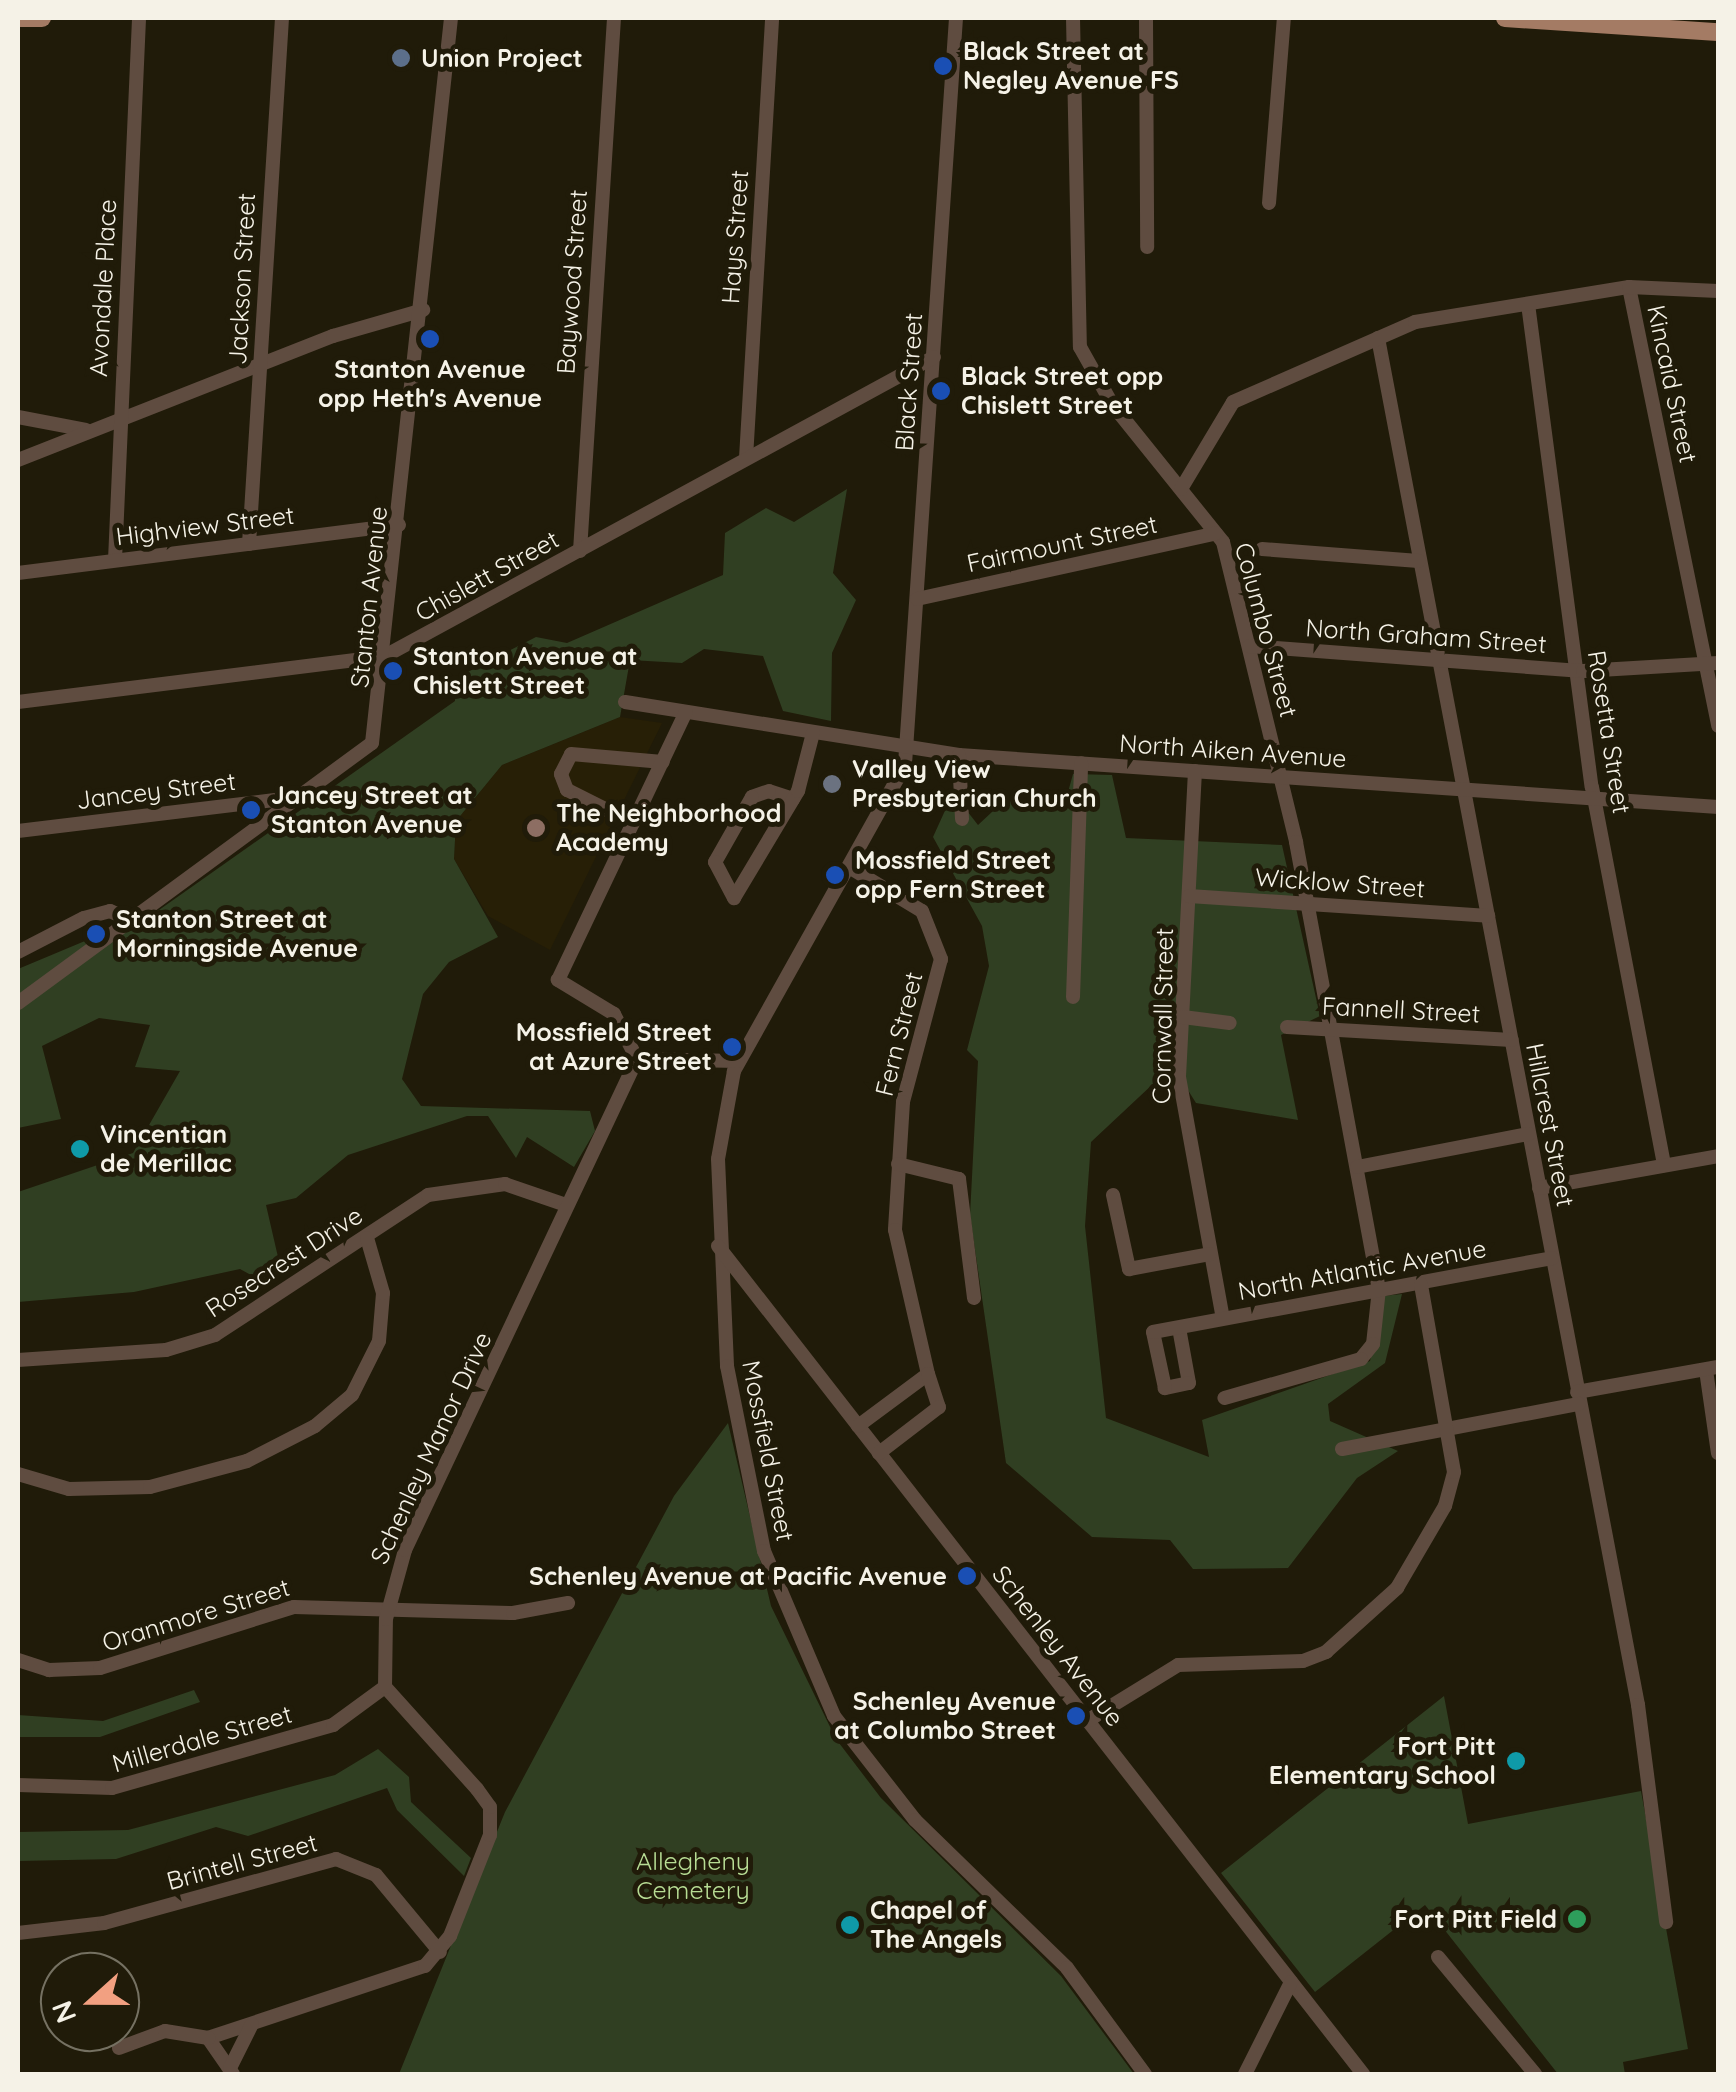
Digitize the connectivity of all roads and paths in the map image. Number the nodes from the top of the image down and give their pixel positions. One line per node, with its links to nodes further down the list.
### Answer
1 (18, 18): 2 (main road)
2 (42, 18)
3 (139, 18): 25 (street, Avondale Place)
4 (282, 18): 23 (street, Jackson Street)
5 (451, 18): 20 (street, Stanton Avenue)
6 (614, 18): 34 (street, Baywood Street)
7 (772, 18): 27 (street, Hays Street)
8 (956, 18): 22 (street, Black Street)
9 (1073, 18): 29 (street, Columbo Street)
10 (1146, 18): 16 (street)
11 (1284, 18): 15 (street)
12 (1505, 18): 13 (main road)
13 (1553, 19): 14 (main road)
14 (1718, 32)
15 (1269, 203)
16 (1147, 247)
17 (1628, 287): 18 (street); 19 (street); 42 (street, Kincaid Street)
18 (1718, 291)
19 (1528, 304): 21 (street); 43 (street, Rosetta Street)
20 (423, 310): 23 (street); 30 (street, Stanton Avenue)
21 (1378, 338): 29 (street); 36 (street, Hillcrest Street)
22 (934, 357): 27 (street, Chislett Street); 38 (street, Black Street)
23 (260, 364): 25 (street); 32 (street, Jackson Street)
24 (18, 416): 26 (street)
25 (120, 417): 26 (street); 35 (street, Avondale Place)
26 (86, 430): 28 (street)
27 (746, 458): 34 (street, Chislett Street)
28 (18, 460)
29 (1181, 489): 31 (street, Columbo Street)
30 (398, 524): 32 (street, Highview Street); 40 (street, Stanton Avenue)
31 (1216, 533): 38 (street, Fairmount Street); 39 (street, Columbo Street)
32 (249, 544): 35 (street, Highview Street)
33 (1262, 549): 36 (street)
34 (580, 550): 40 (street, Chislett Street)
35 (115, 560): 37 (street, Highview Street)
36 (1418, 561): 41 (street, Hillcrest Street)
37 (18, 573)
38 (918, 598): 49 (street, Black Street)
39 (1249, 646): 41 (street, North Graham Street); 54 (street, Columbo Street)
40 (385, 656): 44 (street, Chislett Street); 56 (street, Stanton Avenue)
41 (1439, 660): 43 (street, North Graham Street); 55 (street, Hillcrest Street)
42 (1712, 663): 43 (street, North Graham Street); 47 (street, Kincaid Street)
43 (1575, 670): 57 (street, Rosetta Street)
44 (18, 702)
45 (624, 702): 46 (street, North Aiken Avenue)
46 (686, 712): 48 (street, North Aiken Avenue); 51 (street)
47 (1718, 726)
48 (813, 733): 49 (street, North Aiken Avenue); 58 (street)
49 (907, 750): 50 (street, North Aiken Avenue); 63 (street, Mossfield Street)
50 (959, 755): 52 (street, North Aiken Avenue); 60 (street)
51 (663, 762): 61 (street); 61 (street)
52 (1081, 763): 53 (street, North Aiken Avenue); 69 (street)
53 (1195, 771): 54 (street, North Aiken Avenue); 64 (street, Cornwall Street)
54 (1281, 777): 55 (street, North Aiken Avenue); 65 (street, Columbo Street)
55 (1464, 789): 57 (street, North Aiken Avenue); 66 (street, Hillcrest Street)
56 (300, 797): 62 (street, Jancey Street); 67 (street, Stanton Avenue)
57 (1595, 798): 59 (street, North Aiken Avenue); 81 (street, Rosetta Street)
58 (793, 799): 58 (street)
59 (1718, 807)
60 (962, 819)
61 (634, 822): 76 (street)
62 (18, 830)
63 (850, 866): 77 (street, Mossfield Street); 80 (street, Fern Street)
64 (1189, 896): 65 (street, Wicklow Street); 71 (street, Cornwall Street)
65 (1306, 904): 66 (street, Wicklow Street); 74 (street, Columbo Street)
66 (1488, 916): 75 (street, Hillcrest Street)
67 (130, 920): 68 (street); 70 (street, Stanton Avenue)
68 (18, 952)
69 (1072, 998)
70 (18, 1003)
71 (1183, 1017): 72 (street); 88 (street, Cornwall Street)
72 (1230, 1023)
73 (1287, 1027): 74 (street, Fannell Street)
74 (1330, 1028): 75 (street, Fannell Street); 82 (street, Columbo Street)
75 (1512, 1040): 78 (street, Hillcrest Street)
76 (636, 1059): 77 (street); 85 (street, Schenley Manor Drive)
77 (738, 1061): 87 (street, Mossfield Street)
78 (1529, 1134): 82 (street); 83 (street, Hillcrest Street)
79 (1718, 1156): 81 (street)
80 (898, 1164): 92 (street); 97 (street, Fern Street)
81 (1664, 1165): 83 (street)
82 (1358, 1166): 91 (street, Columbo Street)
83 (1539, 1188): 89 (street, Hillcrest Street)
84 (1113, 1194): 88 (street)
85 (563, 1204): 86 (street, Rosecrest Drive); 107 (street, Schenley Manor Drive)
86 (367, 1238): 95 (street, Rosecrest Drive); 105 (street)
87 (718, 1245): 100 (street, Schenley Avenue); 121 (street, Mossfield Street)
88 (1210, 1254): 93 (street, Cornwall Street)
89 (1552, 1258): 90 (street, North Atlantic Avenue); 99 (street, Hillcrest Street)
90 (1421, 1284): 91 (street, North Atlantic Avenue); 101 (street)
91 (1379, 1290): 93 (street, North Atlantic Avenue); 98 (street, Columbo Street)
92 (974, 1298)
93 (1222, 1318): 94 (street, North Atlantic Avenue)
94 (1179, 1328)
95 (18, 1360)
96 (1712, 1368): 99 (street); 104 (street)
97 (928, 1374): 100 (street); 103 (street, Fern Street)
98 (1224, 1398)
99 (1578, 1398): 101 (street); 112 (street, Hillcrest Street)
100 (858, 1426): 103 (street, Schenley Avenue)
101 (1448, 1428): 102 (street); 110 (street)
102 (1342, 1448)
103 (879, 1453): 110 (street, Schenley Avenue)
104 (1718, 1453)
105 (18, 1474)
106 (568, 1603): 107 (street, Oranmore Street)
107 (389, 1606): 108 (street, Oranmore Street); 109 (street, Schenley Manor Drive)
108 (18, 1660)
109 (385, 1686): 111 (street, Millerdale Street); 114 (street)
110 (1087, 1721): 116 (street, Schenley Avenue)
111 (18, 1785)
112 (1666, 1922)
113 (19, 1939): 114 (street, Brintell Street)
114 (440, 1952): 117 (street)
115 (1438, 1957): 124 (street)
116 (1290, 1982): 122 (street); 123 (street, Schenley Avenue)
117 (252, 2023): 118 (street); 120 (street)
118 (208, 2038): 119 (street); 120 (street)
119 (140, 2040)
120 (232, 2071)
121 (1144, 2074)
122 (1244, 2074)
123 (1364, 2074)
124 (1534, 2074)

